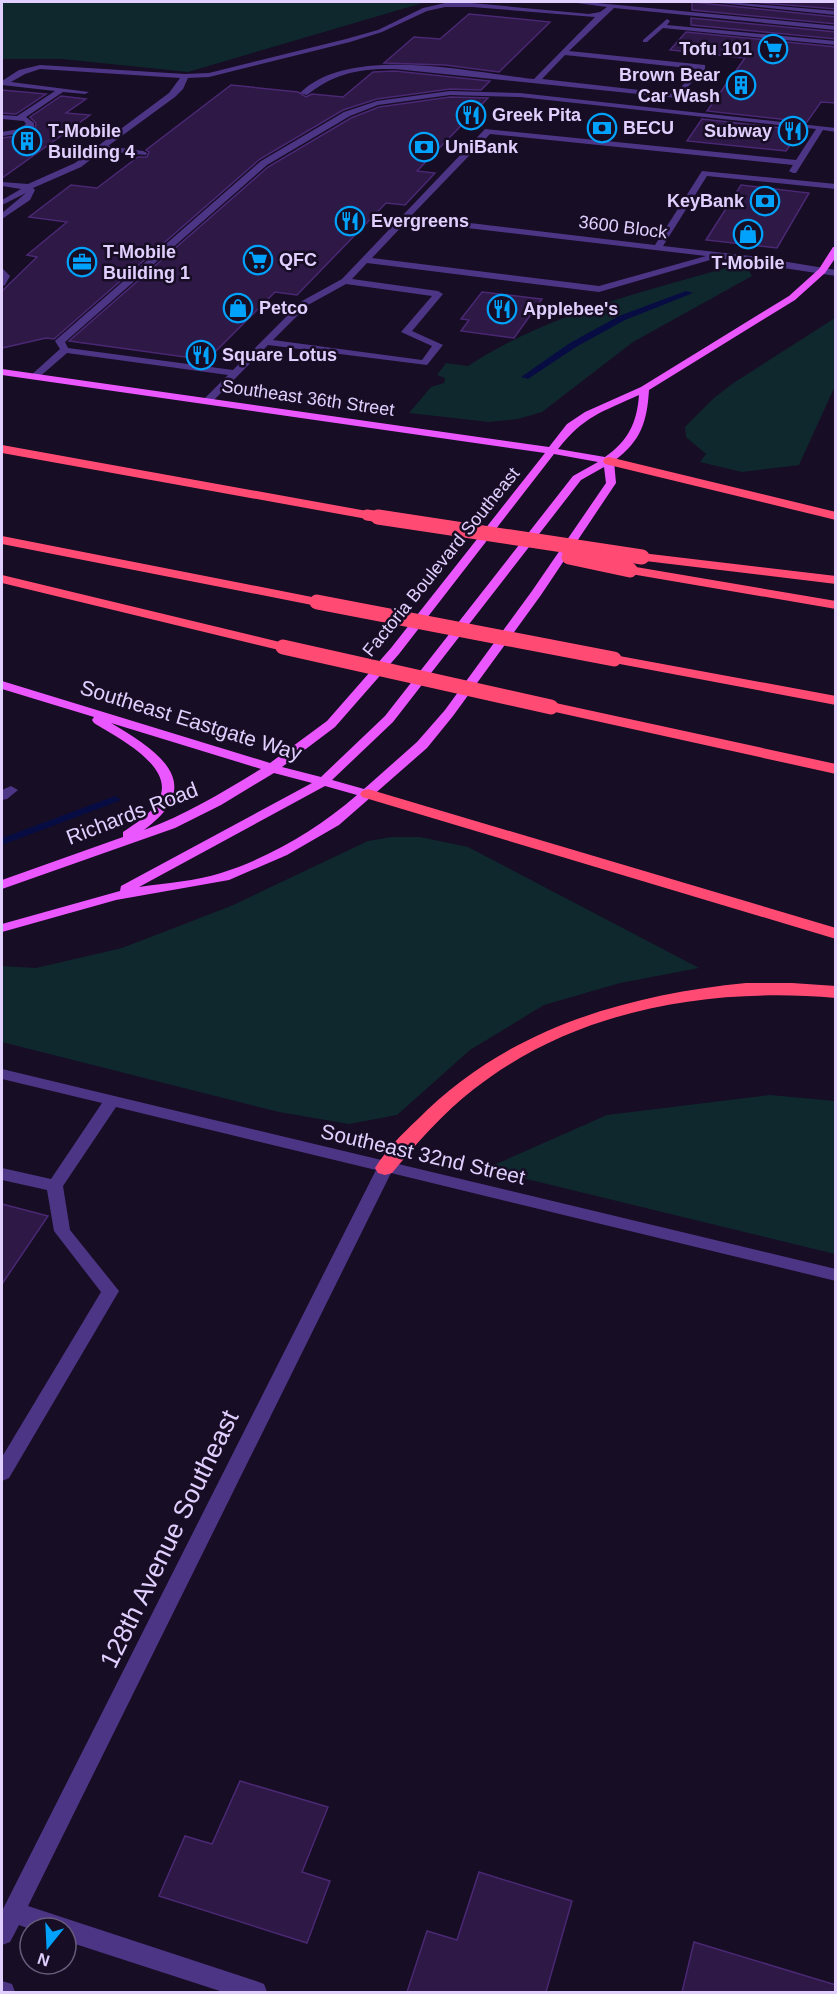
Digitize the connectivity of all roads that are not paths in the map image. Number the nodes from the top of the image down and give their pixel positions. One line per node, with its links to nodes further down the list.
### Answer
1 (572, 2): 5 (street)
2 (650, 2): 6 (street)
3 (713, 2): 4 (street)
4 (734, 3): 8 (street); 10 (street)
5 (613, 6): 6 (street); 9 (street)
6 (643, 8): 7 (street)
7 (675, 12): 10 (street); 11 (street)
8 (836, 13)
9 (602, 14): 14 (street); 15 (street)
10 (722, 16): 12 (street)
11 (661, 26): 12 (street); 13 (street)
12 (834, 34)
13 (645, 42)
14 (564, 53): 16 (street); 16 (street)
15 (185, 76): 17 (street); 26 (street)
16 (537, 81): 20 (street)
17 (3, 83): 18 (street)
18 (58, 92): 19 (street); 22 (street)
19 (86, 92)
20 (304, 93)
21 (2, 117): 22 (street)
22 (19, 118): 25 (street)
23 (821, 128): 24 (street); 28 (street); 46 (street)
24 (836, 130)
25 (2, 134)
26 (101, 148): 27 (street); 32 (street)
27 (143, 153)
28 (797, 164): 29 (street); 35 (street)
29 (786, 182): 31 (street); 36 (street)
30 (2, 184): 32 (street)
31 (836, 187)
32 (32, 188): 33 (street); 34 (street)
33 (2, 203)
34 (2, 217)
35 (405, 218): 36 (street, 3600 Block); 39 (street)
36 (657, 248): 38 (street, 3600 Block)
37 (836, 249): 41 (main road, Factoria Boulevard Southeast)
38 (719, 255): 39 (street); 41 (street, 3600 Block)
39 (365, 260): 43 (street)
40 (2, 271): 44 (street)
41 (822, 271): 42 (street, 3600 Block); 50 (main road, Factoria Boulevard Southeast)
42 (836, 273)
43 (345, 281): 45 (street); 45 (street)
44 (2, 283)
45 (267, 342): 48 (street)
46 (65, 350): 48 (street); 49 (street)
47 (2, 372): 49 (main road, Southeast 36th Street)
48 (235, 373): 51 (street)
49 (34, 377): 51 (main road, Southeast 36th Street)
50 (644, 389): 53 (main road, Factoria Boulevard Southeast); 54 (main road)
51 (208, 400): 53 (main road, Southeast 36th Street)
52 (2, 449): 55 (highway)
53 (552, 451): 54 (main road, Southeast 36th Street); 64 (main road, Factoria Boulevard Southeast)
54 (609, 461): 56 (highway); 66 (main road); 67 (main road)
55 (367, 515): 59 (highway, bridge); 60 (highway, bridge)
56 (836, 516)
57 (2, 540): 62 (highway, bridge)
58 (2, 579): 65 (highway, bridge)
59 (836, 580)
60 (836, 605)
61 (2, 685): 63 (main road, Southeast Eastgate Way)
62 (836, 700)
63 (77, 708): 64 (main road, Southeast Eastgate Way); 68 (main road)
64 (272, 768): 66 (main road, Southeast Eastgate Way); 68 (main road, Richards Road)
65 (836, 771)
66 (323, 782): 67 (main road, Southeast Eastgate Way); 70 (main road)
67 (368, 794): 70 (main road); 72 (highway)
68 (104, 848): 69 (main road, Richards Road)
69 (2, 885)
70 (114, 896): 71 (main road)
71 (2, 928)
72 (836, 934)
73 (836, 992): 76 (highway)
74 (2, 1074): 75 (street, Southeast 32nd Street)
75 (112, 1101): 76 (street, Southeast 32nd Street); 78 (street)
76 (385, 1168): 79 (street, Southeast 32nd Street); 81 (street, 128th Avenue Southeast)
77 (2, 1174): 78 (street)
78 (55, 1186): 80 (street)
79 (836, 1275)
80 (2, 1473)
81 (13, 1911): 82 (street); 83 (street, 128th Avenue Southeast)
82 (27, 1916)
83 (2, 1934)
84 (78, 1934): 85 (street)
85 (256, 1992)

